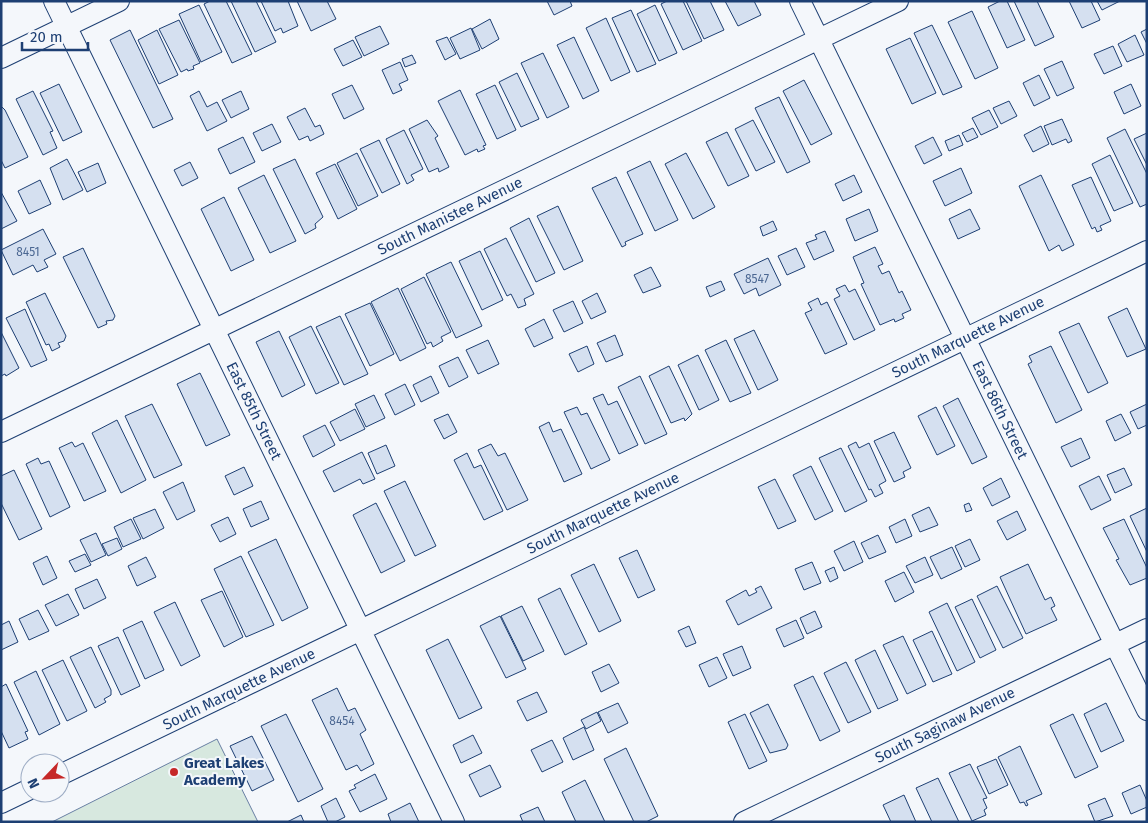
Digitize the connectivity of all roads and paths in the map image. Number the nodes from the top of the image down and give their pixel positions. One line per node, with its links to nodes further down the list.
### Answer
1 (54, 1): 5 (street, East 85th Street)
2 (119, 1): 5 (street)
3 (800, 1): 6 (street, East 86th Street)
4 (898, 1): 6 (street, South Manistee Avenue)
5 (67, 27): 7 (street); 9 (street, East 85th Street)
6 (819, 39): 9 (street, South Manistee Avenue); 10 (street, East 86th Street)
7 (1, 58)
8 (1147, 251): 10 (street, South Marquette Avenue)
9 (214, 330): 11 (street, South Manistee Avenue); 13 (street, East 85th Street)
10 (965, 338): 13 (street, South Marquette Avenue); 14 (street, East 86th Street)
11 (1, 432)
12 (1147, 629): 14 (street, South Saginaw Avenue)
13 (360, 630): 16 (street, South Marquette Avenue); 19 (street, East 85th Street)
14 (1114, 644): 15 (street, East 86th Street); 20 (street, South Saginaw Avenue)
15 (1147, 710)
16 (70, 770)
17 (20, 794): 18 (street)
18 (1, 803)
19 (454, 822)
20 (744, 822)

